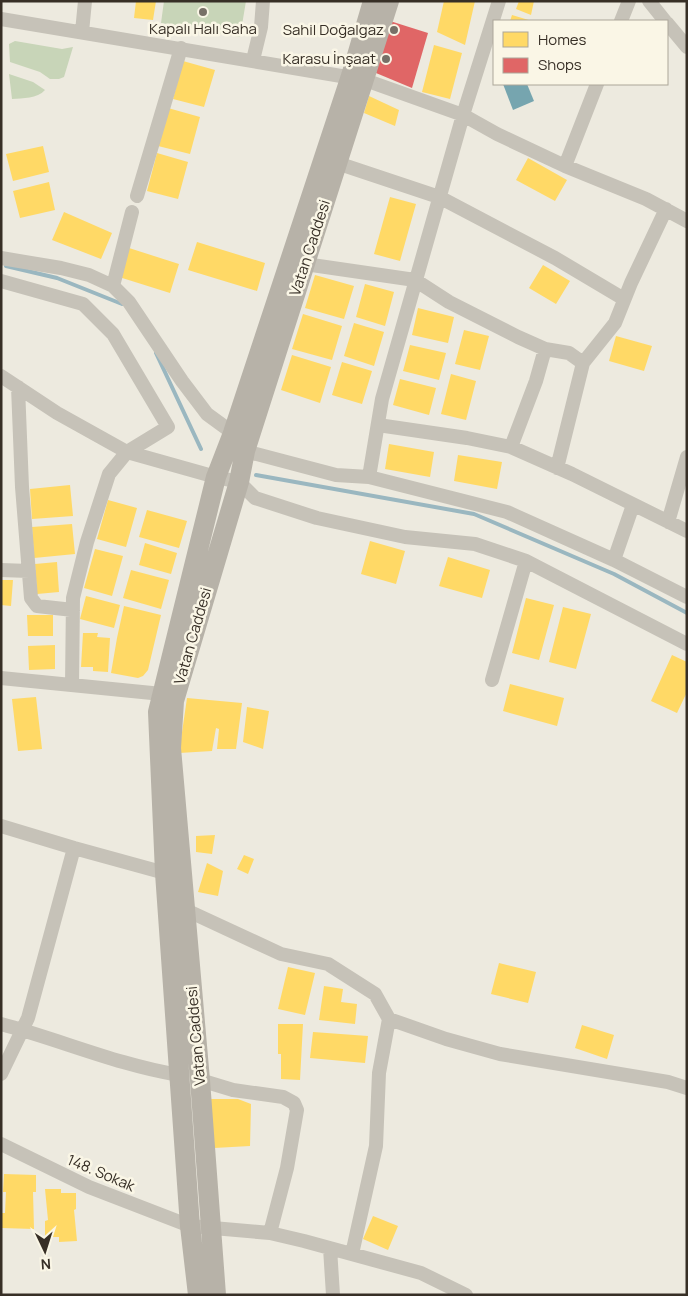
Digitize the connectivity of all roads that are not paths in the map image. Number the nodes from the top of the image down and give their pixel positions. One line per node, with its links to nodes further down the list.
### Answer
1 (85, 1): 13 (street)
2 (263, 1): 17 (street)
3 (373, 1): 18 (main road, Vatan Caddesi)
4 (389, 1): 18 (main road, Vatan Caddesi)
5 (499, 1): 20 (street)
6 (629, 1): 9 (street)
7 (649, 1): 10 (street)
8 (1, 18): 13 (street)
9 (621, 20)
10 (664, 20)
11 (668, 23): 14 (street)
12 (668, 24): 15 (street)
13 (82, 32): 16 (street)
14 (687, 34)
15 (687, 47)
16 (180, 48): 17 (street); 23 (street)
17 (253, 60): 18 (street)
18 (358, 78): 20 (street); 21 (main road, Vatan Caddesi); 39 (main road, Vatan Caddesi)
19 (597, 85): 22 (street)
20 (463, 114): 22 (street); 24 (street)
21 (337, 164): 24 (street); 29 (main road, Vatan Caddesi)
22 (565, 166): 25 (street)
23 (137, 196)
24 (439, 197): 30 (street); 33 (street)
25 (666, 209): 27 (street); 33 (street)
26 (132, 212): 32 (street)
27 (687, 221)
28 (1, 258): 32 (street)
29 (304, 264): 30 (street); 41 (main road, Vatan Caddesi)
30 (415, 280): 34 (street); 38 (street)
31 (1, 281): 42 (street)
32 (113, 286): 39 (street)
33 (624, 300): 35 (street)
34 (545, 349): 35 (street); 40 (street)
35 (583, 363): 44 (street)
36 (1, 376): 37 (street)
37 (18, 387): 42 (street); 54 (street)
38 (378, 425): 40 (street); 46 (street)
39 (232, 433): 45 (main road, Vatan Caddesi)
40 (511, 448): 44 (street)
41 (245, 451): 46 (street); 47 (main road, Vatan Caddesi)
42 (127, 452): 45 (street); 56 (street)
43 (687, 457): 49 (street)
44 (557, 468): 48 (street)
45 (216, 477): 47 (street); 61 (main road, Vatan Caddesi)
46 (369, 478): 51 (street)
47 (239, 482): 52 (street); 65 (main road, Vatan Caddesi)
48 (633, 505): 49 (street); 51 (street)
49 (668, 522): 50 (street)
50 (687, 531)
51 (614, 560): 55 (street)
52 (526, 561): 57 (street); 59 (street)
53 (1, 570): 54 (street)
54 (29, 572): 56 (street)
55 (687, 597)
56 (73, 610): 60 (street)
57 (687, 644)
58 (1, 678): 60 (street)
59 (492, 680)
60 (72, 684): 61 (street)
61 (162, 694): 64 (main road, Vatan Caddesi)
62 (1, 826): 63 (street)
63 (74, 848): 64 (street); 68 (street)
64 (165, 873): 70 (main road, Vatan Caddesi)
65 (186, 910): 66 (street); 71 (main road, Vatan Caddesi)
66 (389, 1019): 72 (street); 78 (street)
67 (1, 1024): 68 (street)
68 (22, 1030): 69 (street); 70 (street)
69 (1, 1074)
70 (179, 1075): 74 (main road, Vatan Caddesi)
71 (200, 1080): 75 (main road, Vatan Caddesi); 76 (street)
72 (687, 1088)
73 (1, 1144): 74 (street, 148. Sokak)
74 (190, 1226): 75 (street, 148. Sokak); 79 (main road, Vatan Caddesi)
75 (211, 1228): 76 (street, 148. Sokak); 80 (main road, Vatan Caddesi)
76 (270, 1233): 77 (street, 148. Sokak)
77 (330, 1248): 78 (street, 148. Sokak); 81 (street)
78 (352, 1254): 82 (street, 148. Sokak)
79 (198, 1295)
80 (216, 1295)
81 (333, 1295)
82 (466, 1295)

